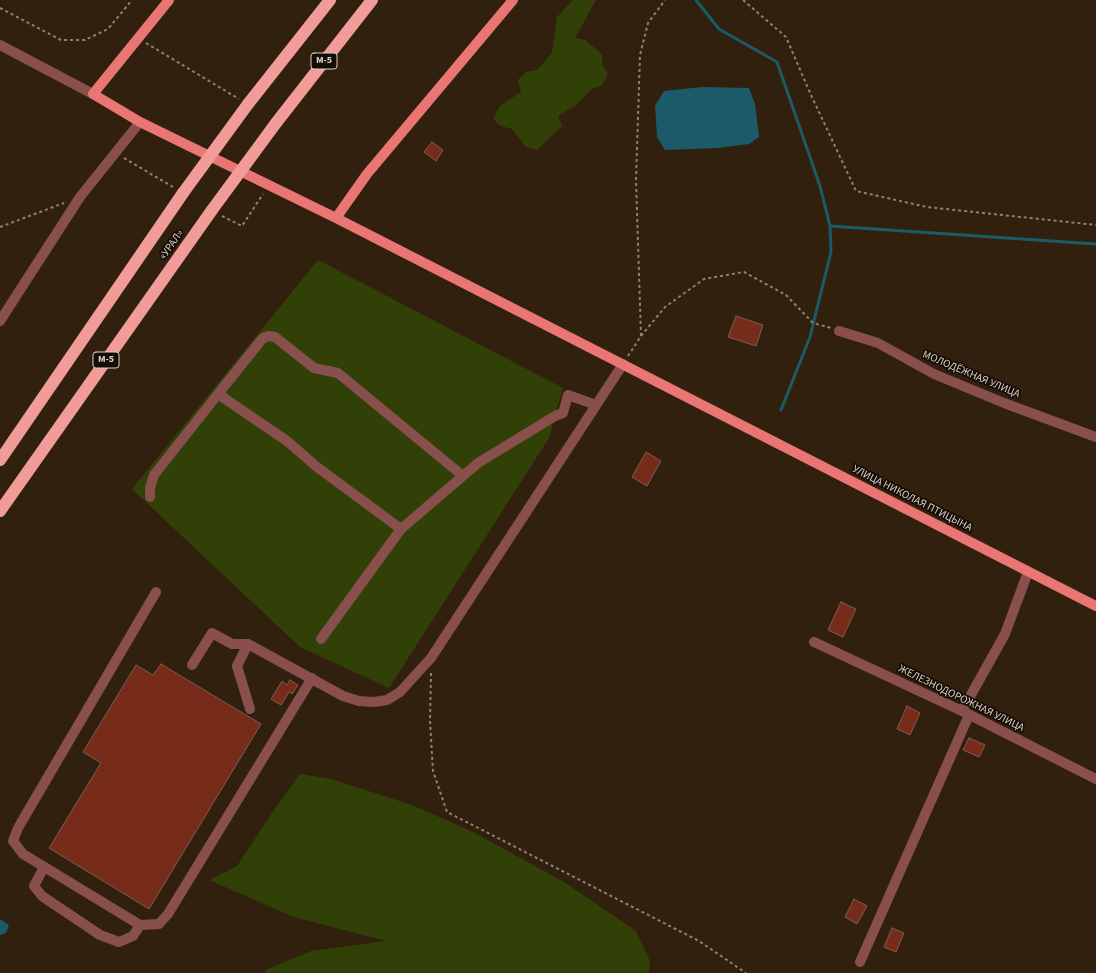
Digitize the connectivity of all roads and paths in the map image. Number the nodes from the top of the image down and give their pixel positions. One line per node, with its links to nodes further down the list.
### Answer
1 (132, 0): 8 (path)
2 (169, 0): 9 (main road)
3 (330, 0): 12 (highway, «УРАЛ» / М-5)
4 (372, 0): 18 (highway, «УРАЛ» / М-5, bridge)
5 (513, 0): 19 (main road)
6 (665, 0): 25 (path)
7 (743, 0): 20 (path)
8 (0, 8)
9 (138, 39): 11 (main road); 12 (path)
10 (0, 45): 11 (street)
11 (93, 94): 13 (main road, УЛИЦА НИКОЛАЯ ПТИЦЫНА)
12 (248, 104): 16 (highway, «УРАЛ» / М-5, bridge)
13 (140, 122): 14 (street); 15 (main road, УЛИЦА НИКОЛАЯ ПТИЦЫНА)
14 (115, 154): 16 (path); 17 (street)
15 (268, 186): 18 (path); 19 (main road, УЛИЦА НИКОЛАЯ ПТИЦЫНА)
16 (183, 193): 30 (highway, «УРАЛ» / М-5)
17 (80, 197): 21 (path); 22 (street)
18 (212, 210): 33 (highway, «УРАЛ» / М-5)
19 (336, 218): 26 (main road, УЛИЦА НИКОЛАЯ ПТИЦЫНА)
20 (1096, 225)
21 (0, 227)
22 (0, 321)
23 (818, 325): 25 (path)
24 (840, 331): 29 (street, МОЛОДЁЖНАЯ УЛИЦА)
25 (641, 336): 26 (path)
26 (623, 364): 28 (street); 35 (main road, УЛИЦА НИКОЛАЯ ПТИЦЫНА)
27 (218, 394): 31 (street); 32 (street); 34 (street)
28 (596, 405): 31 (street); 41 (street)
29 (1096, 437)
30 (0, 460)
31 (463, 476): 34 (street)
32 (150, 497)
33 (0, 511)
34 (401, 529): 38 (street)
35 (1028, 572): 37 (main road, УЛИЦА НИКОЛАЯ ПТИЦЫНА); 45 (street)
36 (156, 592): 47 (street)
37 (1096, 606)
38 (321, 639)
39 (814, 642): 45 (street, ЖЕЛЕЗНОДОРОЖНАЯ УЛИЦА)
40 (248, 644): 42 (street); 43 (street); 44 (street)
41 (431, 658): 43 (street); 50 (path)
42 (192, 665)
43 (312, 678): 48 (street)
44 (250, 709)
45 (966, 713): 46 (street, ЖЕЛЕЗНОДОРОЖНАЯ УЛИЦА); 49 (street)
46 (1096, 779)
47 (44, 867): 48 (street); 48 (street)
48 (140, 925)
49 (860, 962)
50 (746, 973)

